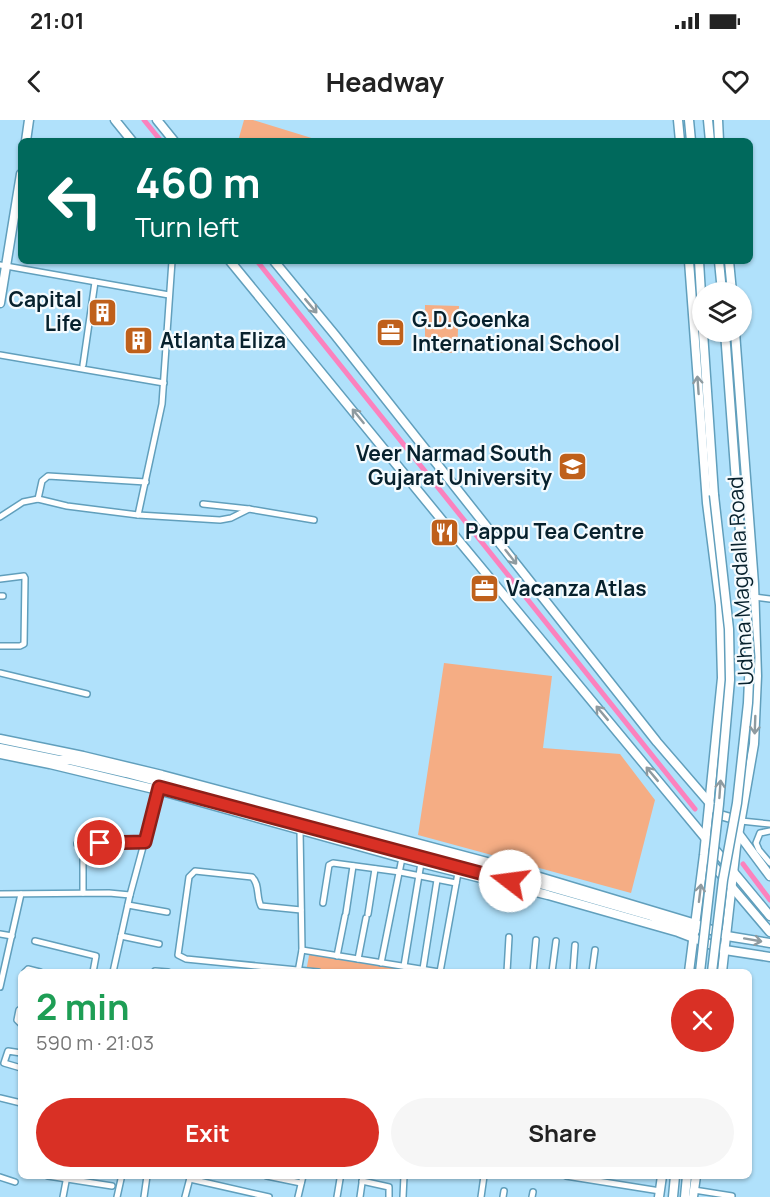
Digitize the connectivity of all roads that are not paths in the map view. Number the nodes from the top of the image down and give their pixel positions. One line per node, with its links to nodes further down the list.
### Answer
1 (30, 120): 8 (main road)
2 (115, 120): 9 (main road)
3 (157, 120): 10 (main road)
4 (678, 120): 11 (main road)
5 (689, 120): 12 (main road)
6 (708, 120): 13 (main road)
7 (718, 120): 14 (main road)
8 (27, 138)
9 (130, 138)
10 (172, 138)
11 (680, 138)
12 (691, 138)
13 (710, 138)
14 (720, 138)
15 (18, 189): 23 (main road)
16 (172, 264): 28 (street)
17 (232, 264): 62 (main road, one-way to 17)
18 (276, 264): 55 (main road, one-way to 55)
19 (689, 264): 55 (main road, one-way to 19)
20 (699, 264): 25 (main road)
21 (719, 264): 26 (main road)
22 (729, 264): 27 (main road)
23 (3, 266): 24 (street); 29 (main road)
24 (95, 282): 28 (street); 34 (street)
25 (700, 282)
26 (721, 282)
27 (731, 282)
28 (169, 295): 35 (street)
29 (0, 303)
30 (704, 342): 122 (main road, Udhna Magdalla Road, one-way to 30, bridge)
31 (726, 342): 36 (main road, Udhna Magdalla Road)
32 (736, 342): 37 (main road)
33 (0, 355): 35 (street)
34 (82, 365)
35 (164, 382): 38 (street)
36 (734, 462): 37 (main road); 123 (main road, Udhna Magdalla Road, bridge)
37 (746, 470): 46 (main road)
38 (146, 482): 39 (street); 42 (street)
39 (38, 499): 42 (street); 43 (street)
40 (203, 504): 41 (street)
41 (249, 509): 42 (street); 44 (street)
42 (138, 515)
43 (0, 517)
44 (314, 520)
45 (0, 579): 48 (street)
46 (754, 597): 47 (street); 57 (main road, one-way to 57)
47 (770, 599)
48 (0, 646)
49 (0, 674): 50 (street)
50 (87, 694)
51 (0, 739): 54 (main road)
52 (0, 748): 54 (main road)
53 (0, 754): 54 (main road)
54 (160, 784): 59 (main road); 63 (street); 89 (main road); 89 (main road)
55 (710, 804): 56 (main road); 62 (main road)
56 (728, 818): 57 (main road); 61 (main road)
57 (741, 821): 58 (street); 61 (main road)
58 (770, 824)
59 (300, 830): 66 (main road); 86 (street)
60 (770, 831): 69 (street)
61 (739, 835): 72 (main road); 76 (main road)
62 (706, 838): 65 (main road); 72 (main road)
63 (145, 842): 64 (street); 83 (street)
64 (77, 844)
65 (704, 855): 79 (main road); 89 (main road, one-way to 65)
66 (402, 858): 68 (main road); 73 (street)
67 (83, 860): 80 (street)
68 (421, 863): 74 (main road); 75 (street)
69 (770, 863)
70 (353, 866): 71 (street); 84 (street); 105 (street)
71 (375, 869): 73 (street); 107 (street)
72 (733, 871): 79 (main road); 88 (main road)
73 (400, 872): 75 (street); 108 (street)
74 (458, 873): 78 (street); 89 (main road)
75 (419, 876): 77 (street); 109 (street)
76 (770, 876)
77 (437, 880): 78 (street); 114 (street)
78 (456, 884): 115 (street)
79 (733, 887): 90 (main road); 94 (main road)
80 (82, 893): 82 (street); 83 (street)
81 (0, 894): 82 (street)
82 (21, 894): 92 (street)
83 (130, 895): 85 (street)
84 (323, 903)
85 (128, 905): 87 (street); 93 (street)
86 (300, 910): 102 (street); 112 (street)
87 (166, 912)
88 (770, 916)
89 (695, 931): 94 (main road); 104 (main road); 121 (main road)
90 (770, 932)
91 (0, 934): 92 (street)
92 (12, 936): 125 (street)
93 (121, 936): 100 (street); 111 (street)
94 (727, 936): 99 (main road, one-way to 99); 104 (main road)
95 (509, 937): 116 (street)
96 (536, 940): 117 (street)
97 (35, 941): 110 (street)
98 (556, 942): 118 (street)
99 (770, 943)
100 (159, 944)
101 (575, 945): 119 (street)
102 (302, 950): 105 (street); 113 (street)
103 (595, 950): 120 (street)
104 (725, 950): 106 (main road); 124 (main road)
105 (337, 956): 107 (street)
106 (770, 957)
107 (358, 959): 108 (street)
108 (381, 963): 109 (street)
109 (404, 966): 114 (street)
110 (94, 969)
111 (114, 969)
112 (288, 969)
113 (298, 969)
114 (423, 969)
115 (440, 969)
116 (507, 969)
117 (533, 969)
118 (552, 969)
119 (573, 969)
120 (592, 969)
121 (689, 969)
122 (700, 969)
123 (712, 969)
124 (722, 969)
125 (0, 987)
126 (18, 1053): 127 (street)
127 (18, 1067)
128 (0, 1098): 129 (street)
129 (18, 1102)
130 (0, 1177): 148 (street)
131 (67, 1179): 154 (street)
132 (73, 1179): 150 (street)
133 (121, 1179): 155 (street)
134 (147, 1179): 156 (street)
135 (190, 1179): 157 (street)
136 (194, 1179): 158 (street)
137 (280, 1179): 149 (street)
138 (302, 1179): 149 (street)
139 (340, 1179): 160 (street)
140 (363, 1179): 161 (street); 162 (street)
141 (404, 1179): 163 (street)
142 (484, 1179): 164 (street)
143 (582, 1179): 151 (street)
144 (662, 1179): 151 (main road)
145 (675, 1179): 165 (main road)
146 (687, 1179): 166 (main road)
147 (696, 1179): 152 (main road)
148 (15, 1182)
149 (301, 1184): 159 (street)
150 (112, 1186)
151 (660, 1194)
152 (694, 1194): 153 (street)
153 (732, 1196)
154 (63, 1197)
155 (117, 1197)
156 (144, 1197)
157 (185, 1197)
158 (269, 1197)
159 (298, 1197)
160 (337, 1197)
161 (360, 1197)
162 (389, 1197)
163 (403, 1197)
164 (481, 1197)
165 (673, 1197)
166 (685, 1197)

